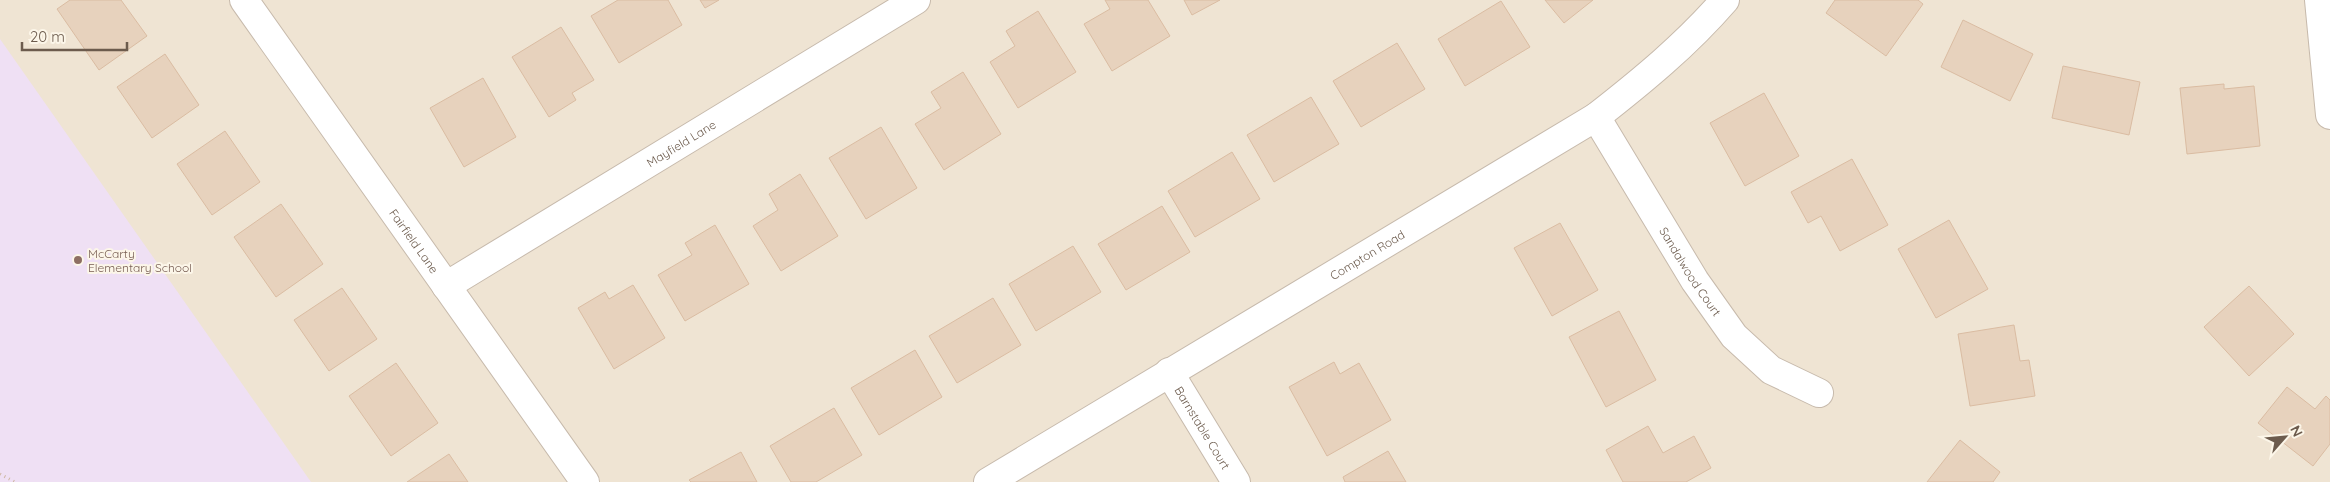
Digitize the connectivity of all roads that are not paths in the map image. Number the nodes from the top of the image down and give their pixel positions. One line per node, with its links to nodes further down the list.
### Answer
1 (244, 0): 7 (street, Fairfield Lane)
2 (916, 0): 7 (street, Mayfield Lane)
3 (1725, 0): 6 (street, Compton Road)
4 (2319, 0): 5 (street)
5 (2330, 115)
6 (1596, 118): 8 (street, Compton Road); 9 (street, Sandalwood Court)
7 (446, 286): 10 (street, Fairfield Lane)
8 (1169, 372): 11 (street, Compton Road); 12 (street, Barnstable Court)
9 (1819, 393)
10 (585, 482)
11 (988, 482)
12 (1236, 482)

